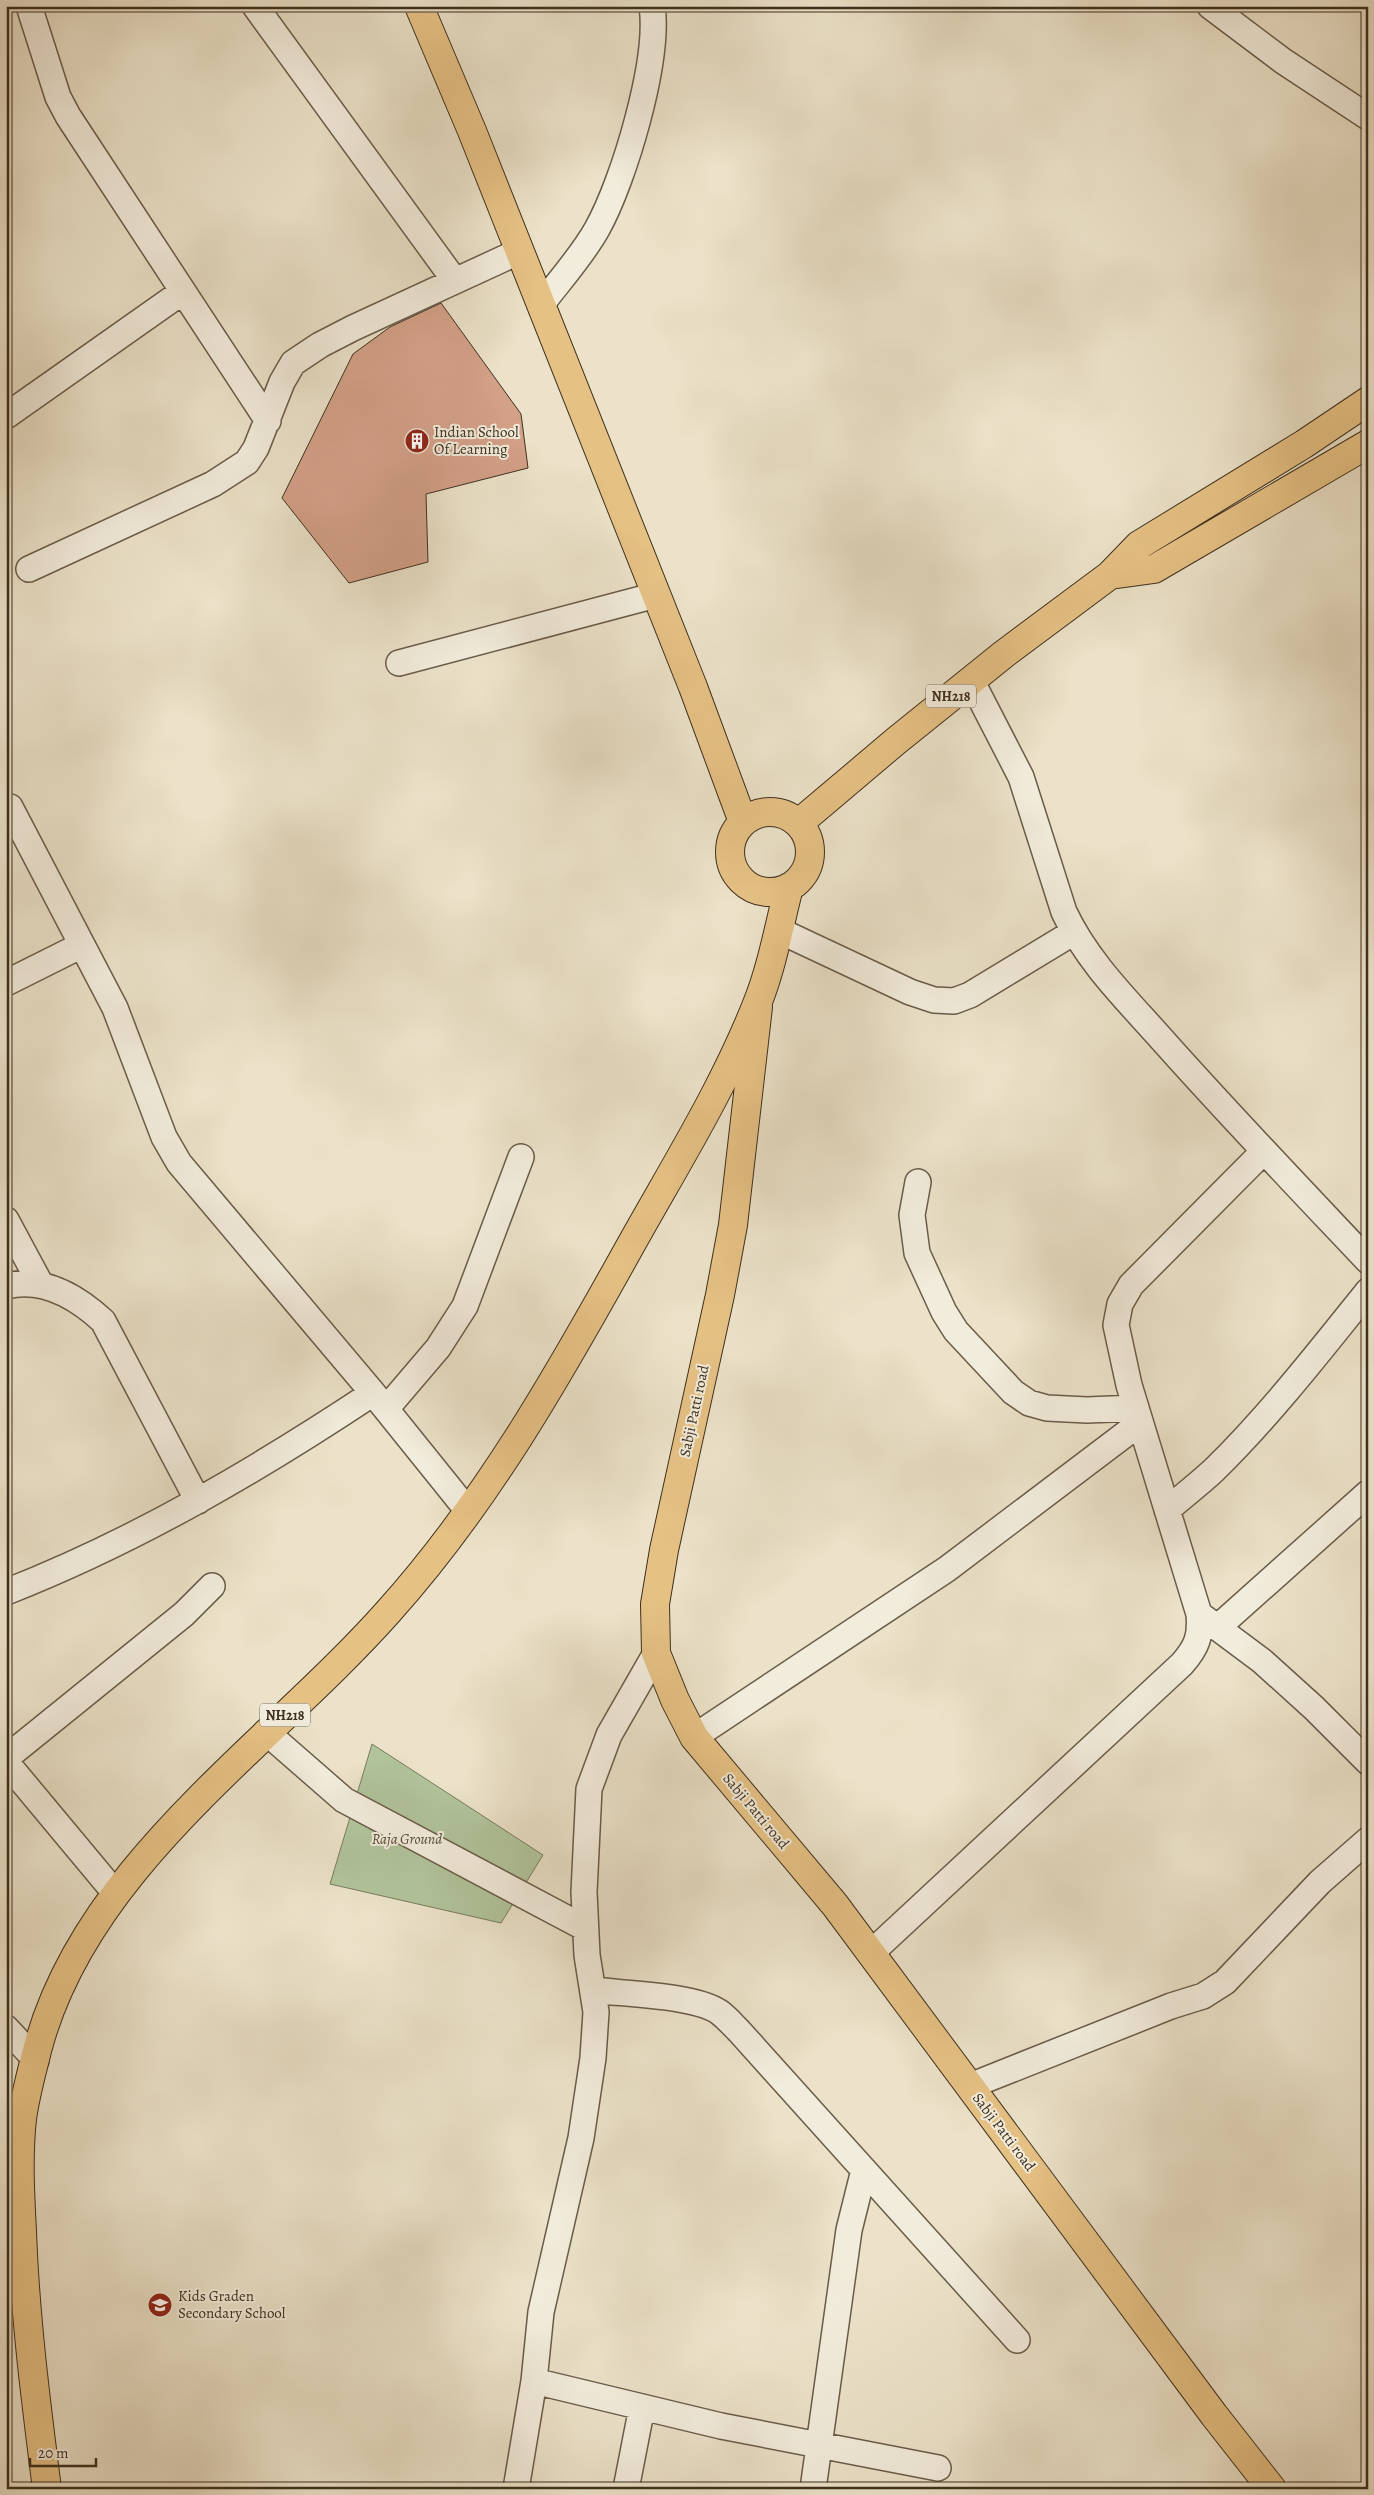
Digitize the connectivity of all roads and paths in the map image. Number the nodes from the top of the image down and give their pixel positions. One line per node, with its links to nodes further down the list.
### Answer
1 (29, 6): 9 (street)
2 (255, 6): 8 (street)
3 (420, 6): 7 (main road)
4 (652, 6): 10 (street)
5 (1210, 6): 6 (street)
6 (1368, 117)
7 (520, 251): 8 (street); 10 (main road)
8 (455, 281): 13 (street)
9 (182, 292): 12 (street); 13 (street)
10 (541, 305): 17 (main road)
11 (1366, 403): 16 (main road, NH218)
12 (6, 416)
13 (268, 421): 15 (street)
14 (1368, 444): 16 (main road, NH218)
15 (29, 569)
16 (1110, 575): 19 (main road, NH218)
17 (656, 595): 18 (street); 21 (main road)
18 (399, 663)
19 (971, 680): 22 (main road, NH218); 25 (street)
20 (10, 807): 26 (street)
21 (743, 822): 22 (main road); 23 (main road)
22 (799, 823): 23 (main road)
23 (788, 887): 24 (main road, NH218)
24 (778, 930): 25 (street); 28 (main road, NH218)
25 (1074, 932): 29 (street)
26 (82, 945): 27 (street); 37 (street)
27 (6, 983)
28 (759, 1000): 42 (main road, NH218); 46 (main road, Sabji Patti road)
29 (1264, 1151): 33 (street); 38 (street)
30 (521, 1157): 37 (street)
31 (918, 1182): 38 (street)
32 (6, 1220): 34 (street)
33 (1368, 1261)
34 (40, 1285): 35 (street); 40 (street)
35 (6, 1286)
36 (1368, 1290): 41 (street)
37 (379, 1401): 40 (street); 42 (street)
38 (1138, 1415): 41 (street); 48 (street)
39 (1368, 1493): 45 (street)
40 (198, 1500): 44 (street)
41 (1167, 1510): 45 (street)
42 (468, 1512): 47 (main road, NH218)
43 (212, 1586): 49 (street)
44 (6, 1592)
45 (1208, 1621): 51 (street); 55 (street)
46 (656, 1653): 48 (main road, Sabji Patti road); 54 (street)
47 (266, 1732): 53 (main road, NH218); 54 (street)
48 (694, 1737): 55 (main road, Sabji Patti road)
49 (6, 1758)
50 (6, 1762): 53 (street)
51 (1368, 1762)
52 (1368, 1840): 59 (street)
53 (116, 1894): 58 (main road, NH218)
54 (585, 1928): 56 (street)
55 (871, 1953): 59 (main road, Sabji Patti road)
56 (592, 1990): 60 (street); 62 (street)
57 (6, 2028): 58 (street)
58 (36, 2060): 66 (main road, NH218)
59 (970, 2086): 70 (main road, Sabji Patti road)
60 (864, 2170): 61 (street); 64 (street)
61 (1017, 2340)
62 (534, 2381): 63 (street); 67 (street)
63 (642, 2407): 64 (street); 68 (street)
64 (819, 2446): 65 (street); 69 (street)
65 (938, 2468)
66 (46, 2489)
67 (516, 2489)
68 (626, 2489)
69 (813, 2489)
70 (1272, 2489)

